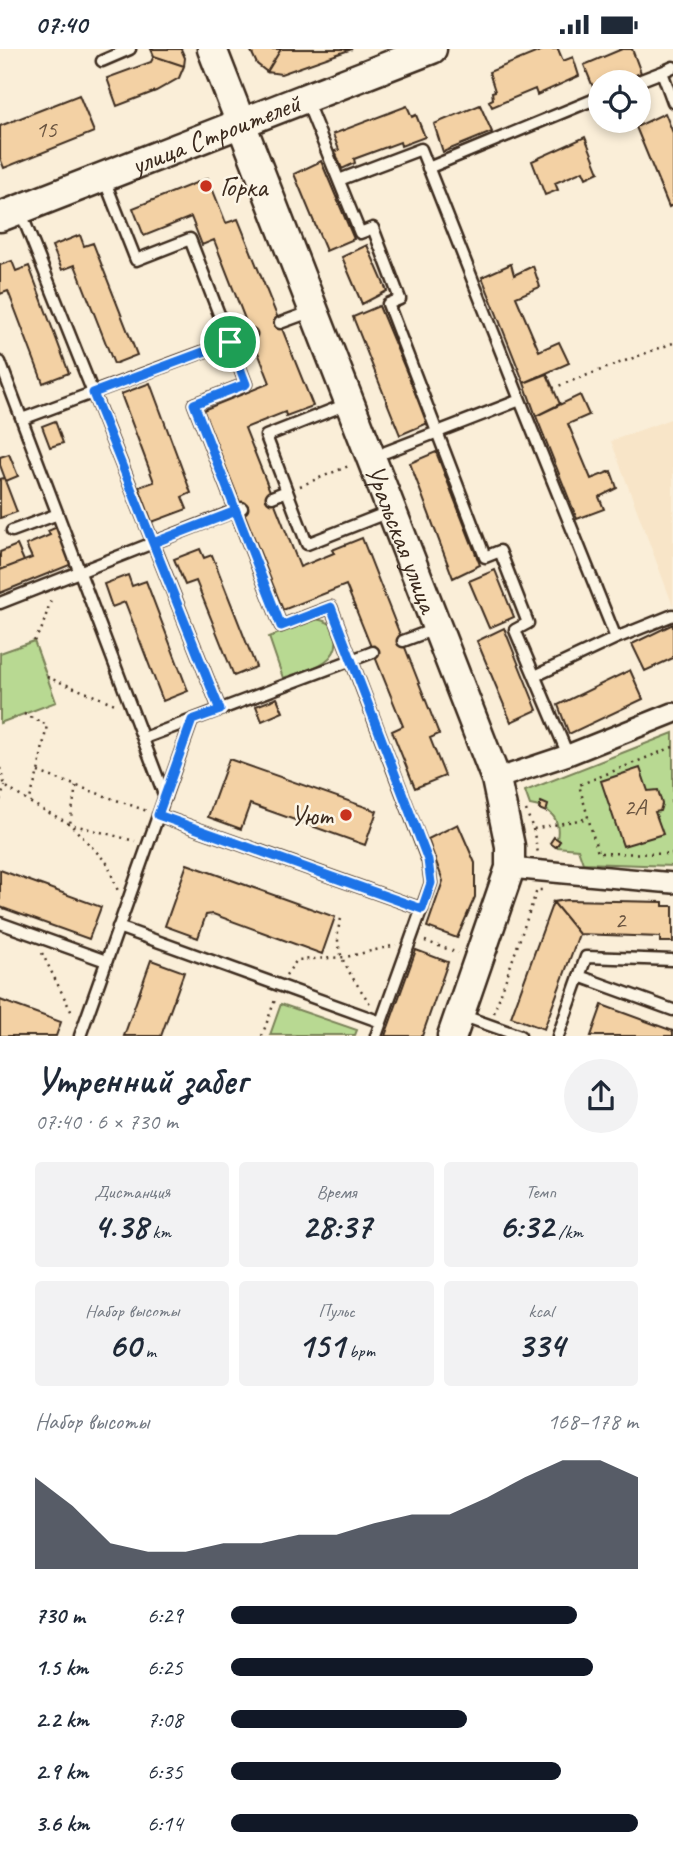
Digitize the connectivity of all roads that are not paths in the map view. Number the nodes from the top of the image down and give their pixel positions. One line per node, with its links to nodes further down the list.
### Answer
1 (130, 49): 5 (lane)
2 (212, 49): 12 (street, Уральская улица)
3 (432, 49): 4 (street, улица Строителей)
4 (397, 55): 9 (street, улица Строителей)
5 (102, 61)
6 (673, 67): 7 (lane)
7 (662, 72): 8 (lane); 11 (lane)
8 (651, 76)
9 (306, 99): 12 (street, улица Строителей); 15 (lane)
10 (588, 102): 13 (lane)
11 (673, 102)
12 (240, 124): 14 (street, улица Строителей); 17 (street, Уральская улица)
13 (428, 168): 15 (lane); 23 (lane)
14 (103, 177): 16 (street, улица Строителей); 20 (lane)
15 (339, 180): 26 (lane)
16 (6, 211): 22 (lane)
17 (313, 311): 18 (lane); 24 (street, Уральская улица)
18 (280, 323)
19 (251, 334): 20 (lane)
20 (230, 342): 22 (lane); 30 (lane)
21 (0, 362): 25 (lane)
22 (93, 393): 25 (lane); 34 (lane)
23 (520, 400): 26 (lane); 39 (lane)
24 (349, 403): 28 (lane); 31 (street, Уральская улица)
25 (22, 419): 32 (lane)
26 (438, 433): 27 (lane); 43 (lane)
27 (386, 452)
28 (287, 491): 29 (lane); 31 (lane)
29 (272, 496)
30 (239, 509): 34 (lane); 42 (lane)
31 (391, 511): 38 (street, Уральская улица)
32 (58, 515): 33 (lane); 35 (lane)
33 (12, 531)
34 (153, 543): 35 (lane); 44 (lane)
35 (80, 572): 36 (lane); 47 (lane)
36 (0, 603)
37 (673, 615): 39 (lane)
38 (437, 628): 40 (lane); 49 (street, Уральская улица)
39 (616, 638): 43 (lane)
40 (402, 641)
41 (373, 652): 42 (lane)
42 (351, 660): 44 (lane); 54 (lane)
43 (535, 676): 48 (lane)
44 (220, 710): 46 (lane)
45 (673, 713): 48 (street)
46 (192, 720): 47 (lane); 50 (lane)
47 (144, 738): 50 (lane)
48 (568, 755): 49 (street)
49 (496, 779): 52 (street, Уральская улица)
50 (165, 797): 51 (lane)
51 (158, 815): 54 (lane); 56 (lane)
52 (510, 868): 53 (street); 62 (street, Уральская улица)
53 (673, 883)
54 (422, 909): 61 (lane)
55 (0, 923): 58 (lane)
56 (118, 927): 58 (lane); 61 (lane)
57 (673, 960): 59 (lane)
58 (106, 961): 63 (lane)
59 (579, 976): 60 (lane); 66 (lane)
60 (673, 1010)
61 (381, 1022): 64 (lane)
62 (455, 1025): 65 (lane)
63 (80, 1035)
64 (376, 1035)
65 (520, 1035)
66 (558, 1035)

